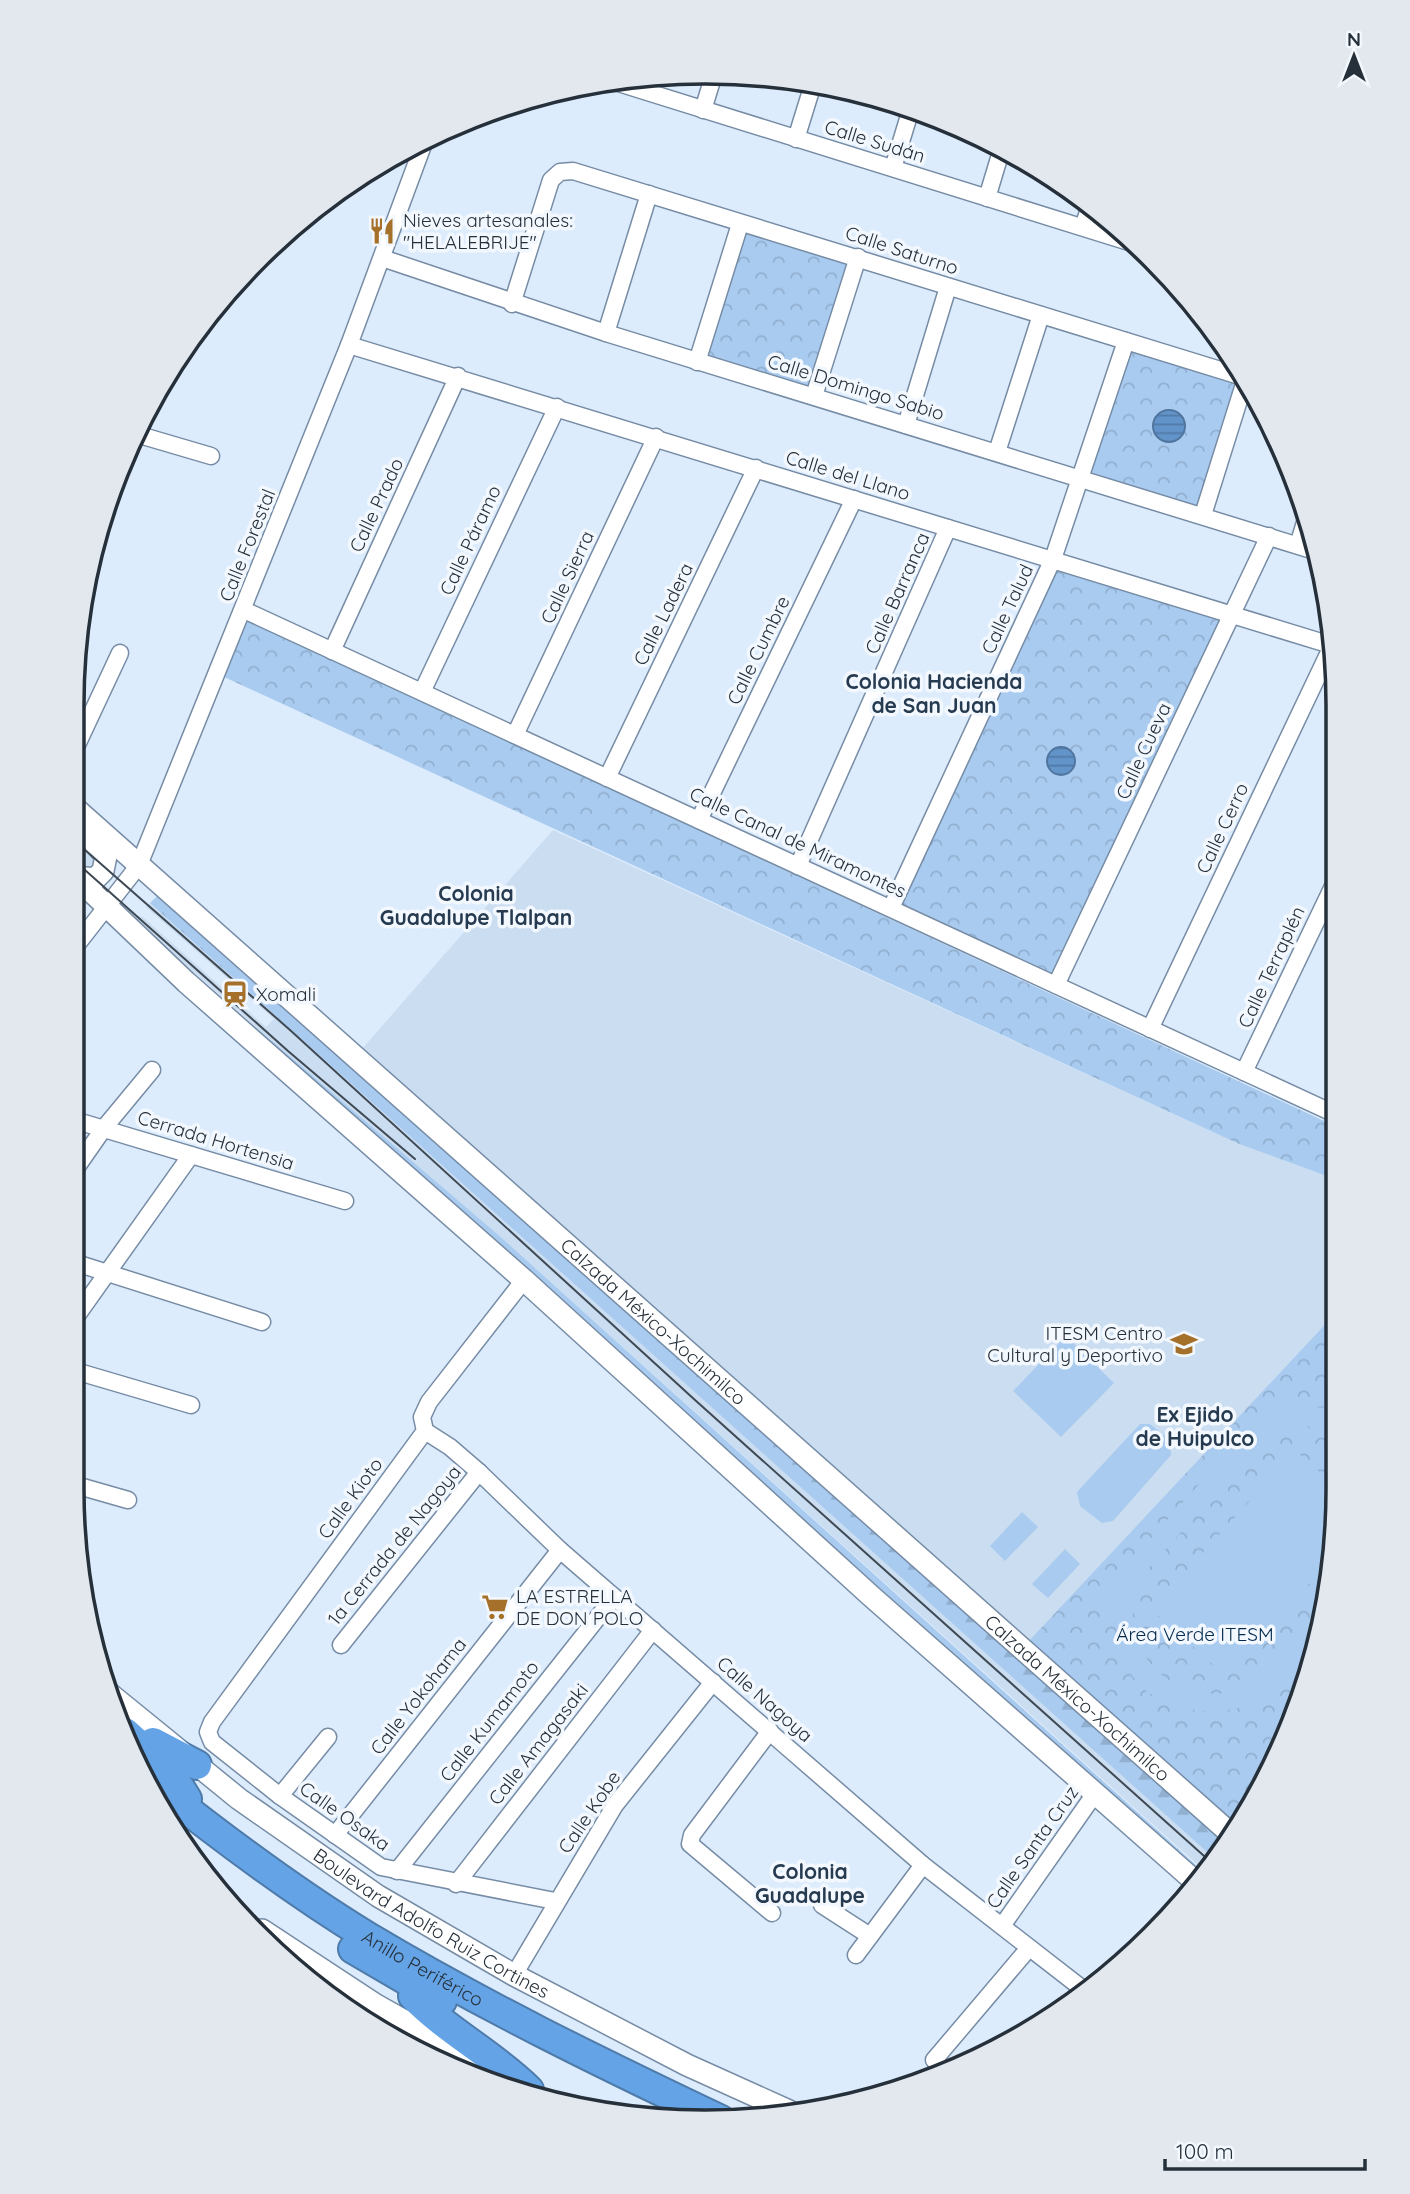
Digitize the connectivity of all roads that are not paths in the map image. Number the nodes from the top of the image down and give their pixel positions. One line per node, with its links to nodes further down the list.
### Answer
1 (711, 84): 4 (street)
2 (634, 88): 4 (street, Calle Sudán)
3 (810, 93): 6 (street)
4 (704, 110): 6 (street, Calle Sudán)
5 (908, 118): 9 (street)
6 (796, 139): 9 (street, Calle Sudán)
7 (420, 153): 17 (street, Calle Forestal)
8 (999, 158): 11 (street)
9 (893, 168): 11 (street, Calle Sudán)
10 (649, 194): 13 (street, Calle Saturno); 19 (street, Calle Saturno); 21 (street)
11 (987, 198): 14 (street, Calle Sudán)
12 (1087, 215): 14 (street)
13 (740, 224): 16 (street, Calle Saturno); 24 (street)
14 (1083, 227): 15 (street, Calle Sudán)
15 (1112, 237)
16 (858, 257): 18 (street, Calle Saturno); 28 (street)
17 (382, 258): 19 (street, Calle Domingo Sabio); 23 (street, Calle Forestal)
18 (948, 287): 20 (street, Calle Saturno); 30 (street)
19 (512, 304): 21 (street, Calle Domingo Sabio)
20 (1041, 315): 22 (street, Calle Saturno); 33 (street)
21 (606, 333): 24 (street, Calle Domingo Sabio)
22 (1126, 341): 25 (street, Calle Saturno); 36 (street, Calle Talud)
23 (349, 345): 26 (street, Calle del Llano); 45 (street, Calle Forestal)
24 (697, 362): 28 (street, Calle Domingo Sabio)
25 (1230, 375)
26 (458, 376): 29 (street, Calle del Llano); 48 (street, Calle Prado)
27 (1241, 390): 38 (street)
28 (814, 396): 30 (street, Calle Domingo Sabio)
29 (557, 407): 31 (street, Calle del Llano); 51 (street, Calle Páramo)
30 (906, 425): 33 (street, Calle Domingo Sabio)
31 (656, 436): 35 (street, Calle del Llano); 53 (street, Calle Sierra)
32 (145, 437): 34 (street)
33 (997, 452): 36 (street, Calle Domingo Sabio)
34 (211, 456)
35 (757, 468): 37 (street, Calle del Llano); 54 (street, Calle Ladera)
36 (1083, 477): 38 (street, Calle Domingo Sabio); 44 (street, Calle Talud)
37 (855, 499): 39 (street, Calle del Llano); 56 (street, Calle Cumbre)
38 (1203, 515): 41 (street, Calle Domingo Sabio)
39 (948, 528): 44 (street, Calle del Llano); 59 (street, Calle Barranca)
40 (1302, 533): 42 (street)
41 (1269, 536): 42 (street, Calle Domingo Sabio); 46 (street, Calle Cueva)
42 (1298, 545): 43 (street, Calle Domingo Sabio)
43 (1306, 548)
44 (1053, 559): 46 (street, Calle del Llano); 64 (street, Calle Talud)
45 (244, 610): 48 (street, Calle Canal de Miramontes); 58 (street, Calle Forestal)
46 (1231, 613): 47 (street, Calle del Llano); 66 (street, Calle Cueva)
47 (1323, 643)
48 (332, 651): 51 (street, Calle Canal de Miramontes)
49 (120, 653): 52 (street)
50 (1325, 663): 67 (street, Calle Cerro)
51 (422, 692): 53 (street, Calle Canal de Miramontes)
52 (84, 730)
53 (515, 735): 54 (street, Calle Canal de Miramontes)
54 (607, 778): 56 (street, Calle Canal de Miramontes)
55 (84, 816): 58 (main road, Calzada México-Xochimilco)
56 (699, 820): 59 (street, Calle Canal de Miramontes)
57 (84, 832): 60 (main road)
58 (139, 864): 63 (street, Calle Forestal); 103 (main road, Calzada México-Xochimilco)
59 (798, 866): 64 (street, Calle Canal de Miramontes)
60 (84, 877)
61 (84, 885): 63 (main road)
62 (1326, 901): 69 (street, Calle Terraplén)
63 (105, 905): 65 (street, Calle Forestal); 78 (main road)
64 (891, 908): 66 (street, Calle Canal de Miramontes)
65 (84, 934)
66 (1056, 985): 67 (street, Calle Canal de Miramontes)
67 (1150, 1029): 69 (street, Calle Canal de Miramontes)
68 (152, 1070): 72 (street)
69 (1244, 1072): 70 (street, Calle Canal de Miramontes)
70 (1326, 1110)
71 (84, 1122): 72 (street, Cerrada Hortensia)
72 (104, 1128): 73 (street, Cerrada Hortensia); 74 (street)
73 (191, 1155): 75 (street, Cerrada Hortensia); 77 (street)
74 (84, 1157)
75 (345, 1201)
76 (84, 1265): 77 (street)
77 (106, 1272): 79 (street); 80 (street)
78 (524, 1280): 83 (street, Calle Kioto); 98 (main road)
79 (84, 1305)
80 (262, 1322)
81 (84, 1374): 82 (street)
82 (191, 1405)
83 (425, 1431): 84 (street, Calle Nagoya); 97 (street, Calle Kioto)
84 (479, 1472): 87 (street, Calle Nagoya); 90 (street, 1a Cerrada de Nagoya)
85 (84, 1487): 86 (street)
86 (128, 1500)
87 (560, 1550): 88 (street, Calle Nagoya); 104 (street, Calle Yokohama)
88 (614, 1597): 89 (street, Calle Nagoya); 106 (street, Calle Kumamoto)
89 (653, 1630): 91 (street, Calle Nagoya); 108 (street, Calle Amagasaki)
90 (341, 1645)
91 (713, 1682): 94 (street, Calle Nagoya); 109 (street, Calle Kobe)
92 (121, 1699): 97 (main road, Boulevard Adolfo Ruiz Cortines)
93 (130, 1726): 97 (highway)
94 (770, 1731): 105 (street, Calle Nagoya); 111 (street)
95 (328, 1737): 99 (street)
96 (139, 1744): 100 (highway)
97 (204, 1754): 99 (street, Calle Osaka); 117 (main road, Boulevard Adolfo Ruiz Cortines)
98 (1096, 1792): 107 (main road); 112 (street, Calle Santa Cruz)
99 (280, 1796): 104 (street, Calle Osaka)
100 (176, 1813)
101 (181, 1822): 127 (highway, Anillo Periférico)
102 (183, 1825): 118 (highway, Anillo Periférico)
103 (1225, 1828)
104 (335, 1835): 106 (street, Calle Osaka)
105 (923, 1865): 112 (street, Calle Nagoya); 113 (street)
106 (397, 1871): 108 (street, Calle Osaka)
107 (1190, 1877)
108 (456, 1884): 109 (street, Calle Osaka)
109 (555, 1901): 117 (street, Calle Kobe)
110 (822, 1905): 113 (street)
111 (772, 1913)
112 (1002, 1926): 115 (street, Calle Nagoya)
113 (870, 1936): 116 (street)
114 (283, 1944): 120 (main road)
115 (1029, 1948): 119 (street, Calle Nagoya); 122 (street)
116 (856, 1955)
117 (514, 1975): 125 (main road, Boulevard Adolfo Ruiz Cortines)
118 (395, 1976): 124 (highway); 126 (highway, Anillo Periférico)
119 (1078, 1986)
120 (376, 2005): 121 (street); 123 (main road)
121 (362, 2007)
122 (938, 2064)
123 (507, 2078)
124 (523, 2082)
125 (778, 2106)
126 (652, 2108)
127 (700, 2110)

